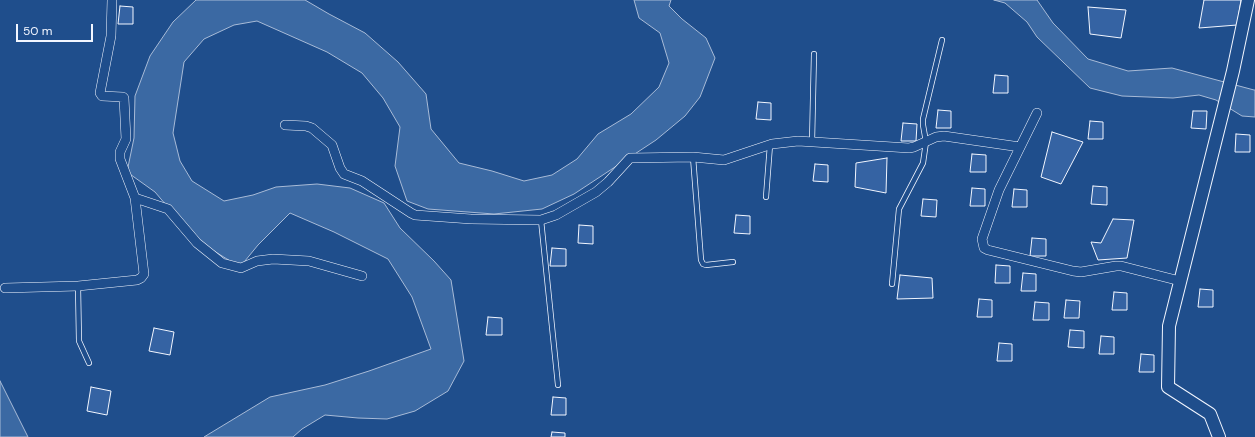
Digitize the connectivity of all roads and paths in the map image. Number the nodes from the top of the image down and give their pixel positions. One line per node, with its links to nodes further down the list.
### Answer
1 (112, 0): 13 (street)
2 (1248, 0): 17 (street)
3 (942, 40): 8 (lane)
4 (814, 54): 7 (lane)
5 (1037, 113): 10 (street)
6 (285, 125): 14 (street)
7 (812, 142): 8 (street); 9 (street)
8 (926, 142): 10 (street); 18 (lane)
9 (770, 145): 11 (street); 12 (lane)
10 (1020, 147): 17 (street)
11 (693, 157): 14 (street); 15 (lane)
12 (766, 197)
13 (135, 198): 16 (street); 19 (street)
14 (541, 220): 22 (lane)
15 (733, 262)
16 (362, 276)
17 (1180, 281): 23 (street)
18 (892, 284)
19 (78, 286): 20 (street); 21 (lane)
20 (5, 288)
21 (89, 362)
22 (558, 385)
23 (1219, 437)

